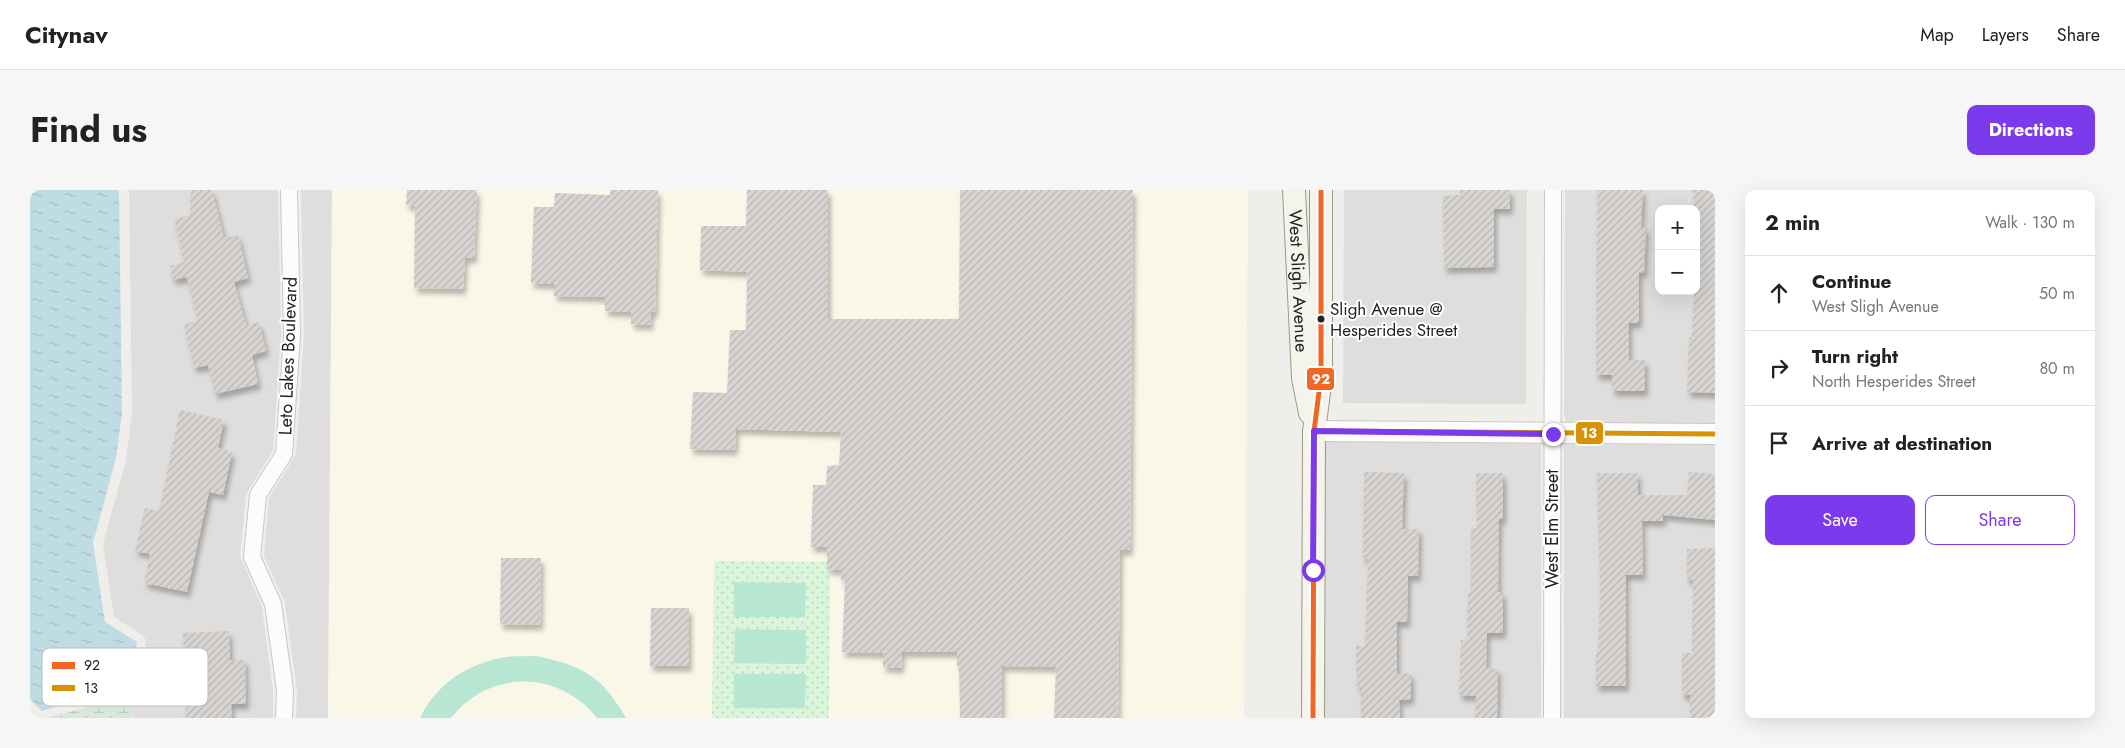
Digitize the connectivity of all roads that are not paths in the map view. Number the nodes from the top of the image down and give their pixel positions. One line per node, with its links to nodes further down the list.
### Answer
1 (289, 190): 8 (street, Leto Lakes Boulevard)
2 (1294, 190): 5 (main road, West Sligh Avenue)
3 (1321, 190): 5 (main road, West Sligh Avenue)
4 (1553, 190): 6 (street, West Elm Street)
5 (1314, 431): 6 (street); 9 (main road, West Sligh Avenue)
6 (1553, 434): 7 (street); 10 (street, West Elm Street)
7 (1715, 434)
8 (284, 718)
9 (1313, 718)
10 (1552, 718)

